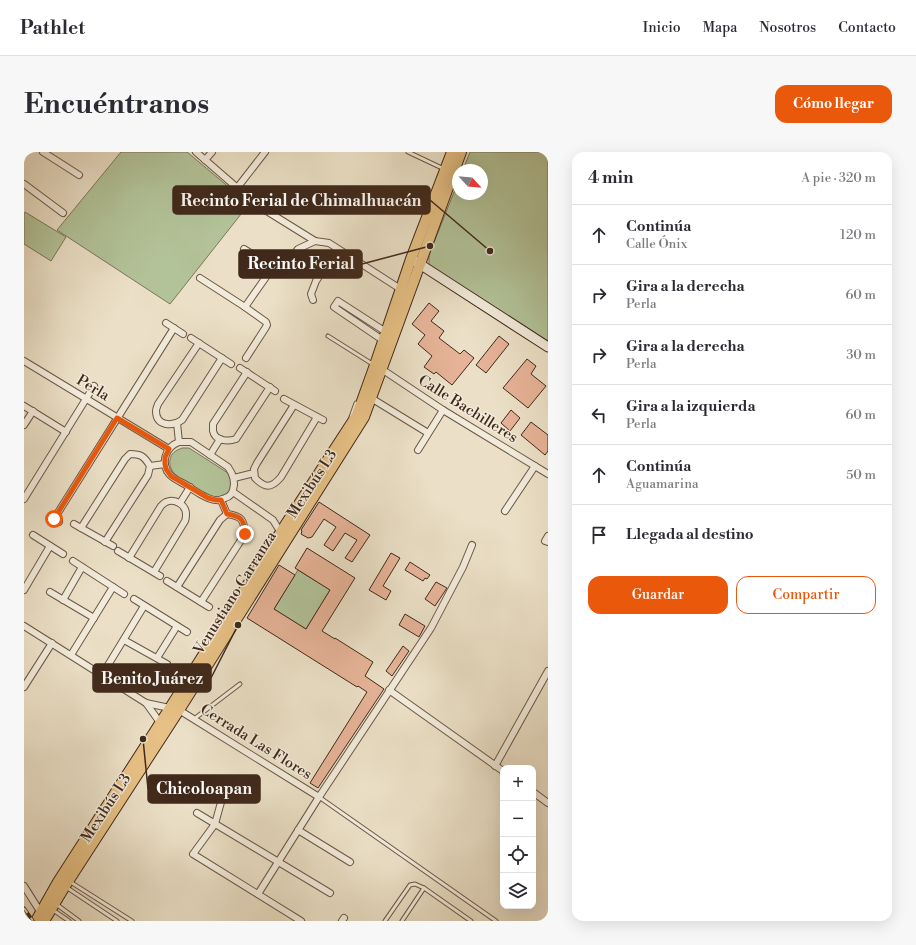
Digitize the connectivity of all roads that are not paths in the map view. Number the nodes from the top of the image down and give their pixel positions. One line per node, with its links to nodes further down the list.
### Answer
1 (43, 152): 12 (street)
2 (196, 152): 10 (street)
3 (212, 152): 10 (street)
4 (265, 152): 14 (street)
5 (408, 152): 11 (lane)
6 (449, 152): 11 (lane)
7 (452, 152): 11 (main road)
8 (461, 152): 19 (main road)
9 (464, 152): 19 (lane)
10 (205, 160): 14 (street)
11 (444, 169): 19 (main road); 22 (lane)
12 (79, 175)
13 (24, 184): 15 (street)
14 (237, 188): 16 (street)
15 (63, 212)
16 (315, 241): 18 (street); 20 (street)
17 (244, 249): 20 (street)
18 (337, 249): 22 (street); 23 (street)
19 (417, 263): 22 (main road); 34 (street); 39 (lane)
20 (273, 266): 24 (street)
21 (200, 278): 24 (street)
22 (400, 291): 30 (main road); 39 (main road)
23 (313, 300)
24 (245, 307): 36 (street)
25 (166, 323): 27 (street)
26 (373, 323): 28 (street); 28 (street); 30 (street)
27 (174, 328): 29 (street); 51 (street)
28 (368, 330): 30 (street)
29 (183, 334)
30 (382, 334): 39 (main road)
31 (328, 336): 39 (lane)
32 (191, 338): 33 (street)
33 (199, 343): 35 (street); 52 (street)
34 (548, 347)
35 (222, 358): 38 (street); 52 (street)
36 (246, 358)
37 (24, 361): 45 (street, Perla)
38 (231, 364)
39 (375, 366): 44 (main road); 49 (street, Calle Bachilleres); 53 (main road)
40 (240, 368): 41 (street)
41 (247, 372): 57 (street); 57 (street)
42 (94, 386): 45 (street)
43 (359, 396): 53 (lane)
44 (372, 398): 53 (main road); 56 (street); 121 (lane, Mexibús L3)
45 (86, 399): 51 (street, Perla); 55 (street)
46 (284, 399): 47 (street)
47 (294, 405): 65 (street); 65 (street)
48 (24, 406): 50 (street)
49 (443, 410): 56 (street); 64 (street, Calle Bachilleres)
50 (34, 411): 54 (street); 55 (street)
51 (117, 418): 59 (street, Perla); 76 (street)
52 (177, 424): 58 (street)
53 (354, 424): 79 (main road, Venustiano Carranza)
54 (24, 425)
55 (66, 432): 70 (street)
56 (428, 433): 60 (street)
57 (220, 439): 61 (street)
58 (179, 442): 59 (street); 61 (street)
59 (169, 449): 62 (street)
60 (418, 450)
61 (210, 455): 67 (street)
62 (165, 464): 63 (street); 68 (street)
63 (150, 466): 78 (street); 81 (street)
64 (535, 466): 66 (street, Calle Bachilleres); 73 (street)
65 (254, 473): 67 (street)
66 (548, 474)
67 (234, 478): 69 (street)
68 (190, 487): 71 (street); 72 (street)
69 (233, 492): 71 (street); 75 (street)
70 (24, 498)
71 (221, 500): 74 (street)
72 (180, 503): 87 (street); 90 (street)
73 (505, 511)
74 (227, 514): 97 (street); 103 (street)
75 (273, 520): 79 (street); 79 (street)
76 (56, 521)
77 (74, 524): 78 (street)
78 (81, 528): 81 (street)
79 (284, 529): 121 (main road, Venustiano Carranza)
80 (32, 535): 82 (street)
81 (106, 542): 83 (street)
82 (50, 546): 86 (street); 94 (street)
83 (112, 546)
84 (472, 546): 119 (street)
85 (118, 551): 87 (street)
86 (63, 554)
87 (129, 558): 90 (street)
88 (73, 561): 89 (street)
89 (82, 567): 96 (street); 102 (street)
90 (154, 572): 92 (street)
91 (24, 576): 94 (street)
92 (160, 576)
93 (248, 576): 121 (lane, Mexibús L3)
94 (30, 579): 98 (street)
95 (167, 581): 97 (street)
96 (113, 587): 100 (street); 106 (street)
97 (177, 587): 103 (street)
98 (24, 590)
99 (50, 592): 102 (street)
100 (124, 594)
101 (134, 599): 104 (street)
102 (63, 600): 106 (street)
103 (201, 602): 105 (street)
104 (144, 606): 108 (street); 110 (street)
105 (209, 607)
106 (94, 618): 112 (street)
107 (24, 626): 111 (street)
108 (177, 626): 109 (street); 113 (street)
109 (187, 632)
110 (124, 640): 113 (street); 116 (street)
111 (52, 643): 112 (street); 118 (street)
112 (70, 655): 116 (street)
113 (157, 658): 114 (street)
114 (167, 664)
115 (548, 671): 124 (street)
116 (102, 675): 120 (street)
117 (240, 684): 122 (lane)
118 (24, 686)
119 (389, 690): 124 (street); 128 (street)
120 (146, 703): 121 (street); 123 (street)
121 (174, 709): 122 (street, Cerrada Las Flores); 123 (main road, Venustiano Carranza); 144 (lane, Mexibús L3)
122 (194, 720): 128 (street, Cerrada Las Flores)
123 (162, 724): 135 (main road, Venustiano Carranza); 140 (lane, Mexibús L3)
124 (495, 766): 125 (street)
125 (500, 769)
126 (216, 784): 131 (street)
127 (536, 794): 129 (street)
128 (319, 797): 132 (street); 149 (lane)
129 (548, 803)
130 (197, 813): 131 (street)
131 (215, 824): 133 (street); 139 (street)
132 (298, 830): 133 (street); 134 (street)
133 (278, 862): 138 (street); 139 (street)
134 (350, 862)
135 (61, 884): 140 (main road, Venustiano Carranza); 143 (lane)
136 (24, 886): 140 (street)
137 (424, 888): 146 (lane); 147 (lane); 148 (lane)
138 (330, 893)
139 (258, 894): 145 (street)
140 (46, 911): 141 (lane); 142 (lane)
141 (69, 921)
142 (80, 921)
143 (116, 921)
144 (132, 921)
145 (301, 921)
146 (385, 921)
147 (402, 921)
148 (471, 921)
149 (496, 921)

